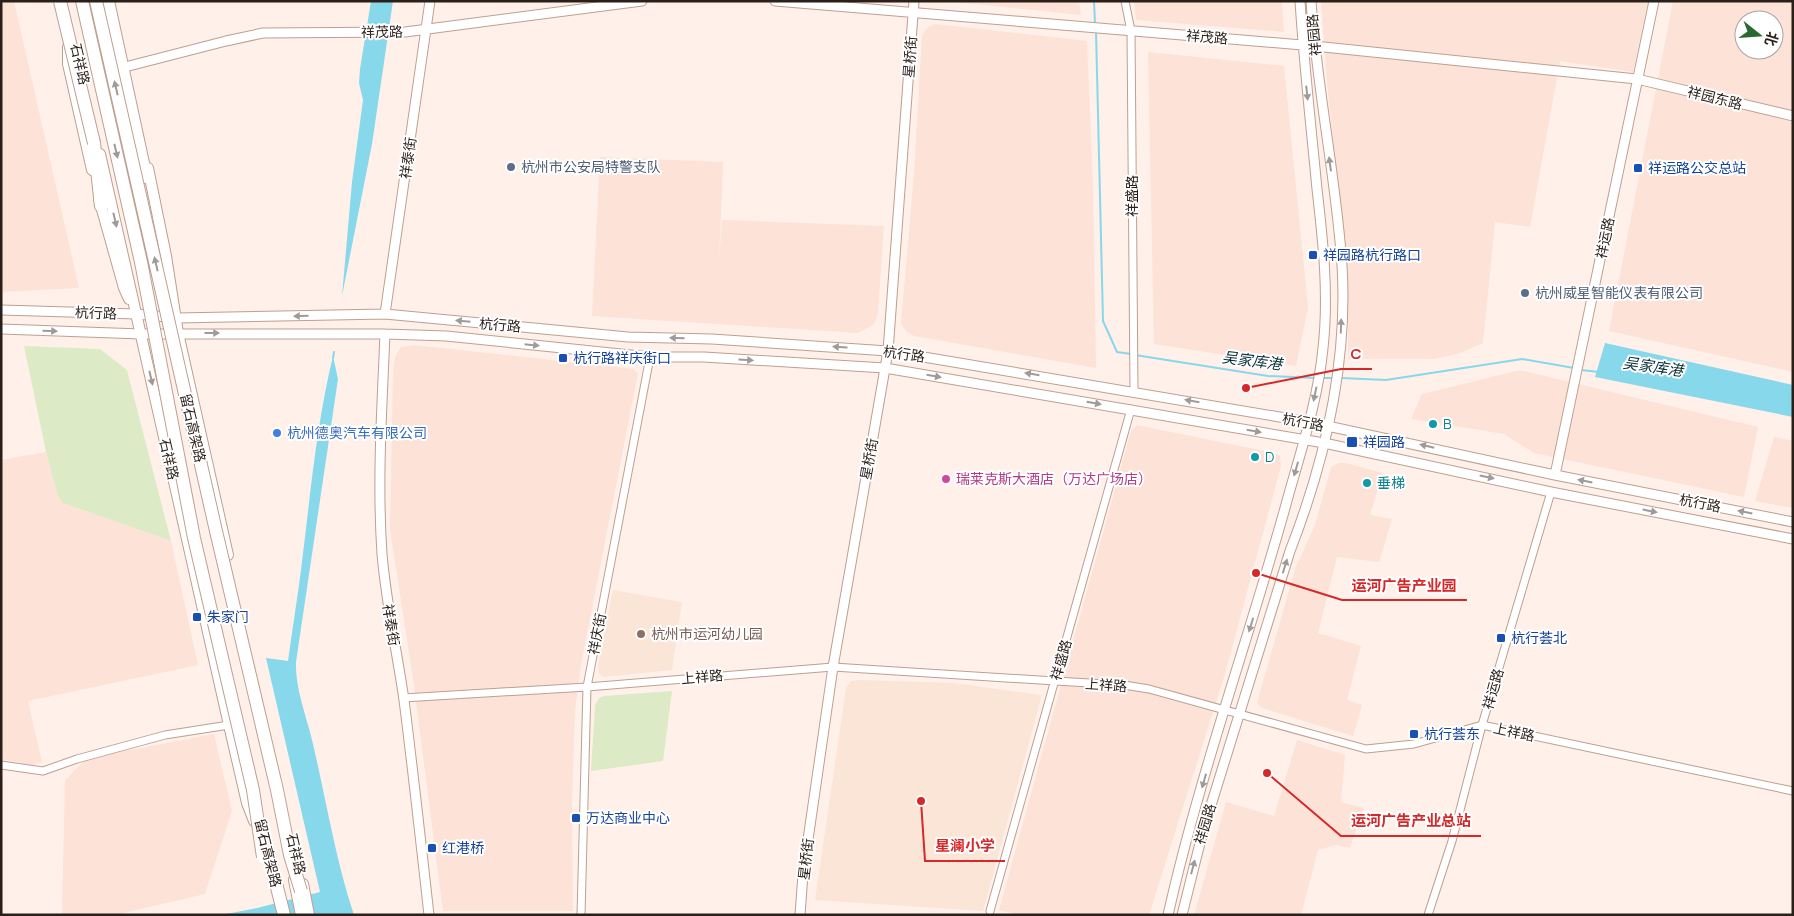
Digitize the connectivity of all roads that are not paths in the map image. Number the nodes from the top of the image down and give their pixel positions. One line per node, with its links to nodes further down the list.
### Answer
1 (60, 1): 23 (highway, bridge)
2 (66, 1): 23 (main road, 石祥路)
3 (82, 1): 55 (highway, 留石高架路, one-way to 55, bridge)
4 (96, 1): 57 (highway, 留石高架路, one-way to 4, bridge)
5 (108, 1): 19 (main road, 石祥路); 22 (highway)
6 (430, 1): 15 (main road, 祥泰街)
7 (642, 1): 15 (main road, 祥茂路)
8 (776, 1): 14 (main road, 祥茂路)
9 (914, 1): 14 (main road, 星桥街)
10 (1125, 1): 16 (street, 祥盛路)
11 (1300, 1): 17 (main road, 祥园路)
12 (1311, 1): 18 (main road, 祥园路)
13 (1654, 1): 20 (main road, 祥运路)
14 (913, 13): 16 (main road, 祥茂路); 33 (main road, 星桥街)
15 (426, 28): 19 (main road, 祥茂路); 27 (main road, 祥泰街)
16 (1131, 31): 17 (main road, 祥茂路); 36 (street, 祥盛路)
17 (1302, 45): 18 (main road, 祥茂路); 38 (main road, 祥园路, one-way to 38)
18 (1314, 46): 20 (main road, 祥茂路); 39 (main road, 祥园路, one-way to 18)
19 (125, 67): 24 (main road, 石祥路)
20 (1637, 79): 21 (main road, 祥园东路); 42 (main road, 祥运路)
21 (1793, 116)
22 (146, 177): 24 (main road)
23 (106, 204): 26 (main road, 石祥路, one-way to 26)
24 (166, 256): 28 (main road, 石祥路)
25 (1, 310): 26 (main road, 杭行路)
26 (137, 314): 28 (main road, 杭行路); 31 (main road, 石祥路)
27 (386, 314): 28 (main road, 杭行路, one-way to 28); 33 (main road, 杭行路, one-way to 27)
28 (176, 318): 30 (main road, 石祥路)
29 (1, 328): 31 (main road, 杭行路, one-way to 31)
30 (178, 333): 31 (main road, 杭行路); 32 (main road, 杭行路, one-way to 32); 63 (main road, 石祥路)
31 (141, 334): 52 (main road, 石祥路, one-way to 52)
32 (385, 334): 34 (main road, 杭行路, one-way to 34); 49 (main road, 祥泰街)
33 (888, 350): 35 (main road, 星桥街); 36 (main road, 杭行路, one-way to 33)
34 (650, 356): 35 (main road, 杭行路, one-way to 35); 48 (street, 祥庆街)
35 (886, 368): 37 (main road, 杭行路, one-way to 37); 46 (main road, 星桥街)
36 (1134, 391): 38 (main road, 杭行路, one-way to 36)
37 (1131, 410): 40 (main road, 杭行路, one-way to 40); 47 (street, 祥盛路)
38 (1309, 422): 39 (main road, 杭行路); 40 (main road, 祥园路)
39 (1328, 426): 41 (main road, 祥园路); 42 (main road, 杭行路, one-way to 39)
40 (1304, 440): 41 (main road, 杭行路); 50 (main road, 祥园路, one-way to 50)
41 (1324, 443): 43 (main road, 杭行路, one-way to 43); 51 (main road, 祥园路, one-way to 41)
42 (1555, 475): 44 (main road, 杭行路, one-way to 42)
43 (1551, 492): 45 (main road, 杭行路, one-way to 45); 53 (street, 祥运路)
44 (1793, 522)
45 (1793, 540)
46 (833, 667): 47 (street, 上祥路); 48 (street, 上祥路); 58 (main road, 星桥街)
47 (1055, 681): 50 (street, 上祥路); 59 (street, 祥盛路)
48 (587, 687): 49 (street, 上祥路); 65 (street, 祥庆街)
49 (403, 698): 64 (main road, 祥泰街)
50 (1225, 709): 51 (street, 上祥路); 66 (main road, 祥园路, one-way to 66)
51 (1240, 713): 53 (street, 上祥路); 67 (main road, 祥园路, one-way to 51)
52 (229, 725): 54 (street); 60 (main road, 石祥路)
53 (1482, 726): 56 (street, 上祥路); 68 (street, 祥运路)
54 (1, 765)
55 (253, 790): 60 (highway, 留石高架路, bridge); 61 (highway, 留石高架路, bridge)
56 (1793, 791)
57 (290, 855): 62 (highway, 留石高架路, bridge); 63 (highway, 留石高架路, bridge)
58 (801, 911)
59 (990, 911)
60 (278, 915)
61 (284, 915)
62 (302, 915)
63 (309, 915)
64 (430, 915)
65 (581, 915)
66 (1168, 915)
67 (1182, 915)
68 (1428, 915)

